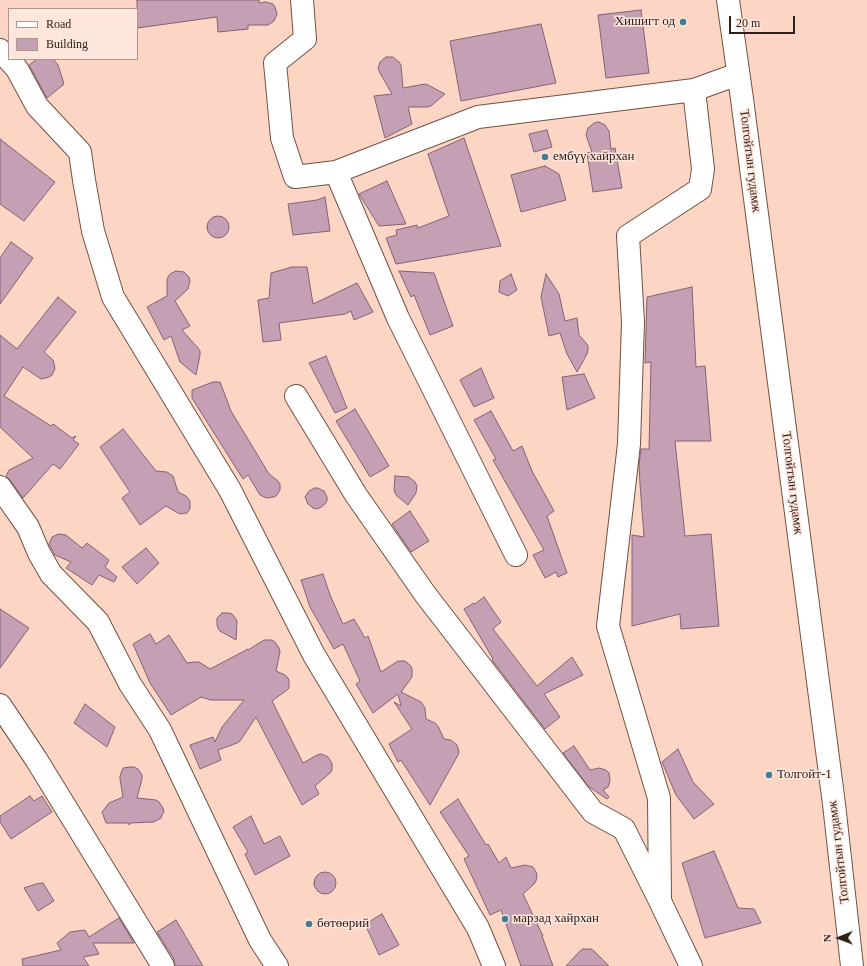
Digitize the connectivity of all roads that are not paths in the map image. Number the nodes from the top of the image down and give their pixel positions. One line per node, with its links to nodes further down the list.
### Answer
1 (302, 0): 8 (street)
2 (728, 0): 6 (street, Толгойтын гудамж)
3 (0, 50): 4 (street)
4 (8, 59)
5 (9, 60): 16 (street)
6 (738, 74): 7 (street); 18 (street, Толгойтын гудамж)
7 (694, 90): 8 (street); 13 (street)
8 (336, 172): 11 (street)
9 (296, 396): 13 (street)
10 (0, 487): 15 (street)
11 (516, 555)
12 (0, 705): 14 (street)
13 (660, 901): 17 (street)
14 (163, 966)
15 (276, 966)
16 (494, 966)
17 (691, 966)
18 (852, 966)

